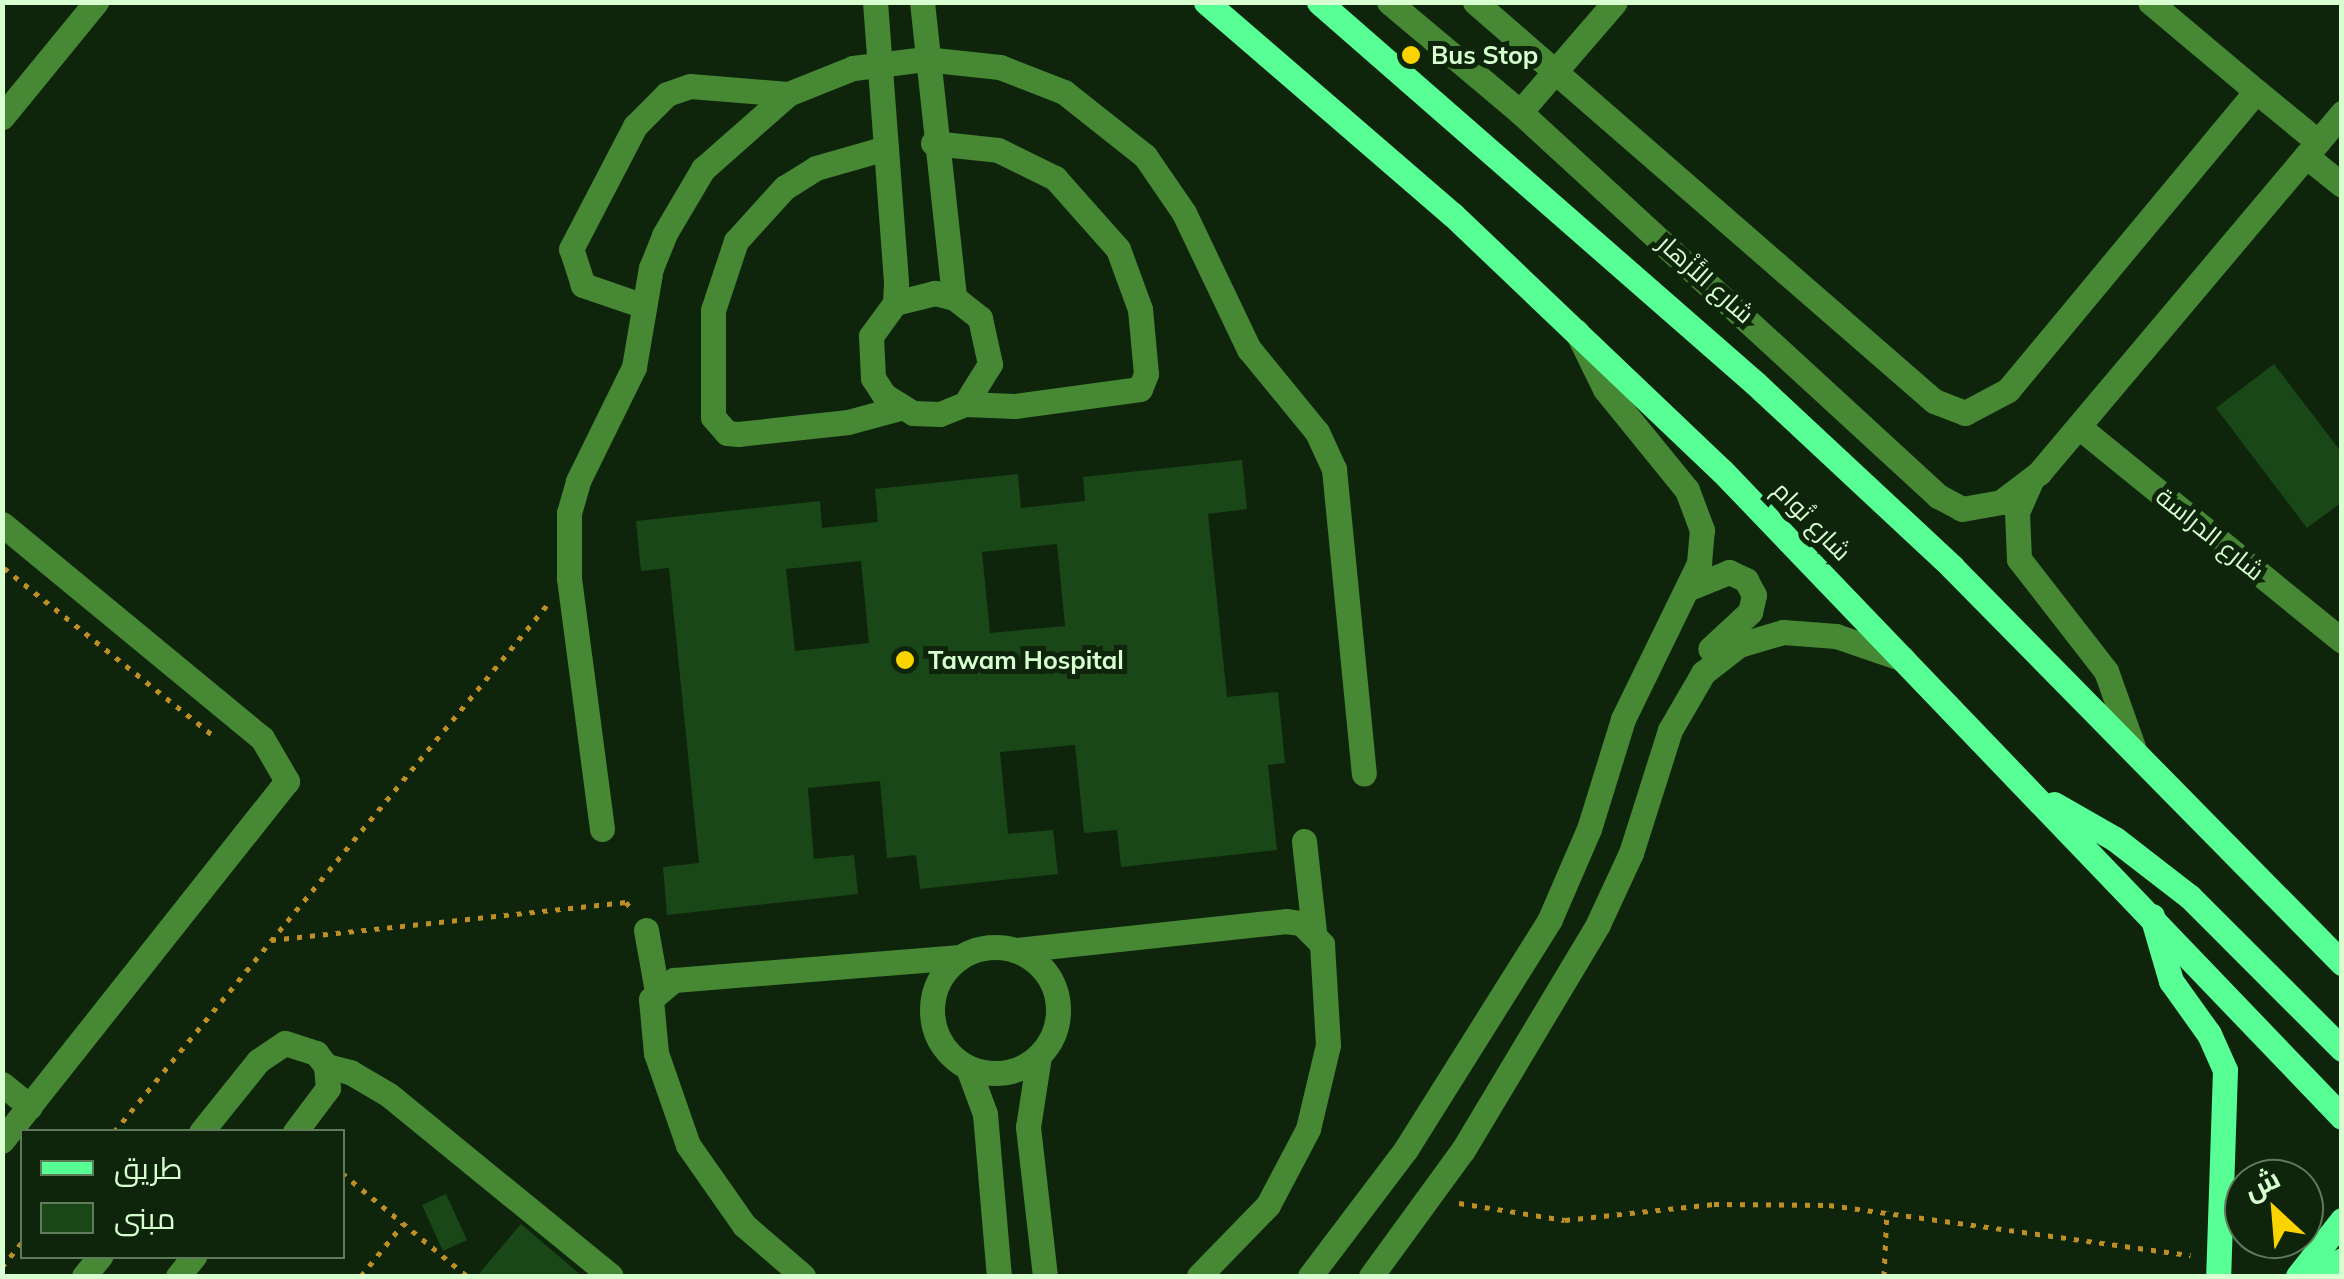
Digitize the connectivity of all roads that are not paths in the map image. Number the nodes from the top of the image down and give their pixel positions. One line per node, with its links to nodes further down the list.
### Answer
1 (96, 2): 17 (street)
2 (875, 2): 11 (street)
3 (922, 2): 10 (street)
4 (1206, 2): 25 (main road, شارع تُوام)
5 (1319, 2): 35 (main road)
6 (1388, 2): 15 (street, شارع الأَزْهار)
7 (1476, 2): 12 (street)
8 (1615, 2): 12 (street)
9 (2150, 2): 13 (street)
10 (925, 59): 11 (street); 18 (street); 36 (street)
11 (878, 62): 14 (street); 19 (street)
12 (1558, 69): 13 (street); 15 (street)
13 (2256, 91): 20 (street)
14 (788, 94): 24 (street); 24 (street)
15 (1520, 112): 29 (street, شارع الأَزْهار)
16 (2342, 113): 20 (street, شارع الأَزْهار)
17 (2, 118)
18 (933, 144): 22 (street); 26 (street)
19 (886, 148): 23 (street); 27 (street)
20 (2312, 149): 21 (street); 28 (street, شارع الأَزْهار)
21 (2342, 184)
22 (954, 298): 23 (street); 26 (street)
23 (895, 303): 27 (street)
24 (644, 306): 38 (street)
25 (1574, 327): 31 (street); 33 (main road, شارع تُوام)
26 (964, 404): 27 (street)
27 (900, 408)
28 (2079, 427): 29 (street, شارع الأَزْهار); 32 (street, شارع الدراسة)
29 (2030, 483): 35 (street, شارع الأَزْهار)
30 (2, 524): 54 (street)
31 (1692, 587): 34 (street); 68 (street)
32 (2342, 641)
33 (1906, 661): 34 (street); 37 (main road, شارع تُوام)
34 (1678, 710): 69 (street)
35 (2133, 747): 43 (main road)
36 (1364, 774)
37 (2032, 792): 40 (main road, شارع تُوام); 49 (main road)
38 (602, 829)
39 (1304, 841): 42 (street)
40 (2152, 916): 55 (main road, شارع تُوام); 61 (main road)
41 (646, 930): 48 (street)
42 (1314, 932): 45 (street); 67 (street)
43 (2312, 932): 44 (main road); 47 (main road)
44 (2342, 941)
45 (1016, 950): 46 (street); 50 (street)
46 (960, 957): 48 (street); 52 (street)
47 (2342, 963)
48 (656, 991): 64 (street)
49 (2342, 1049)
50 (1039, 1056): 52 (street); 66 (street)
51 (326, 1066): 56 (street); 57 (street); 62 (street)
52 (968, 1068): 65 (street)
53 (2, 1084): 54 (street)
54 (30, 1106): 58 (street)
55 (2342, 1117)
56 (203, 1129)
57 (298, 1129)
58 (2, 1141)
59 (2342, 1220): 70 (main road)
60 (2342, 1260): 71 (main road)
61 (2218, 1267)
62 (583, 1268): 63 (street)
63 (610, 1276)
64 (803, 1276)
65 (1000, 1276)
66 (1045, 1276)
67 (1199, 1276)
68 (1310, 1276)
69 (1371, 1276)
70 (2298, 1276)
71 (2311, 1276)

